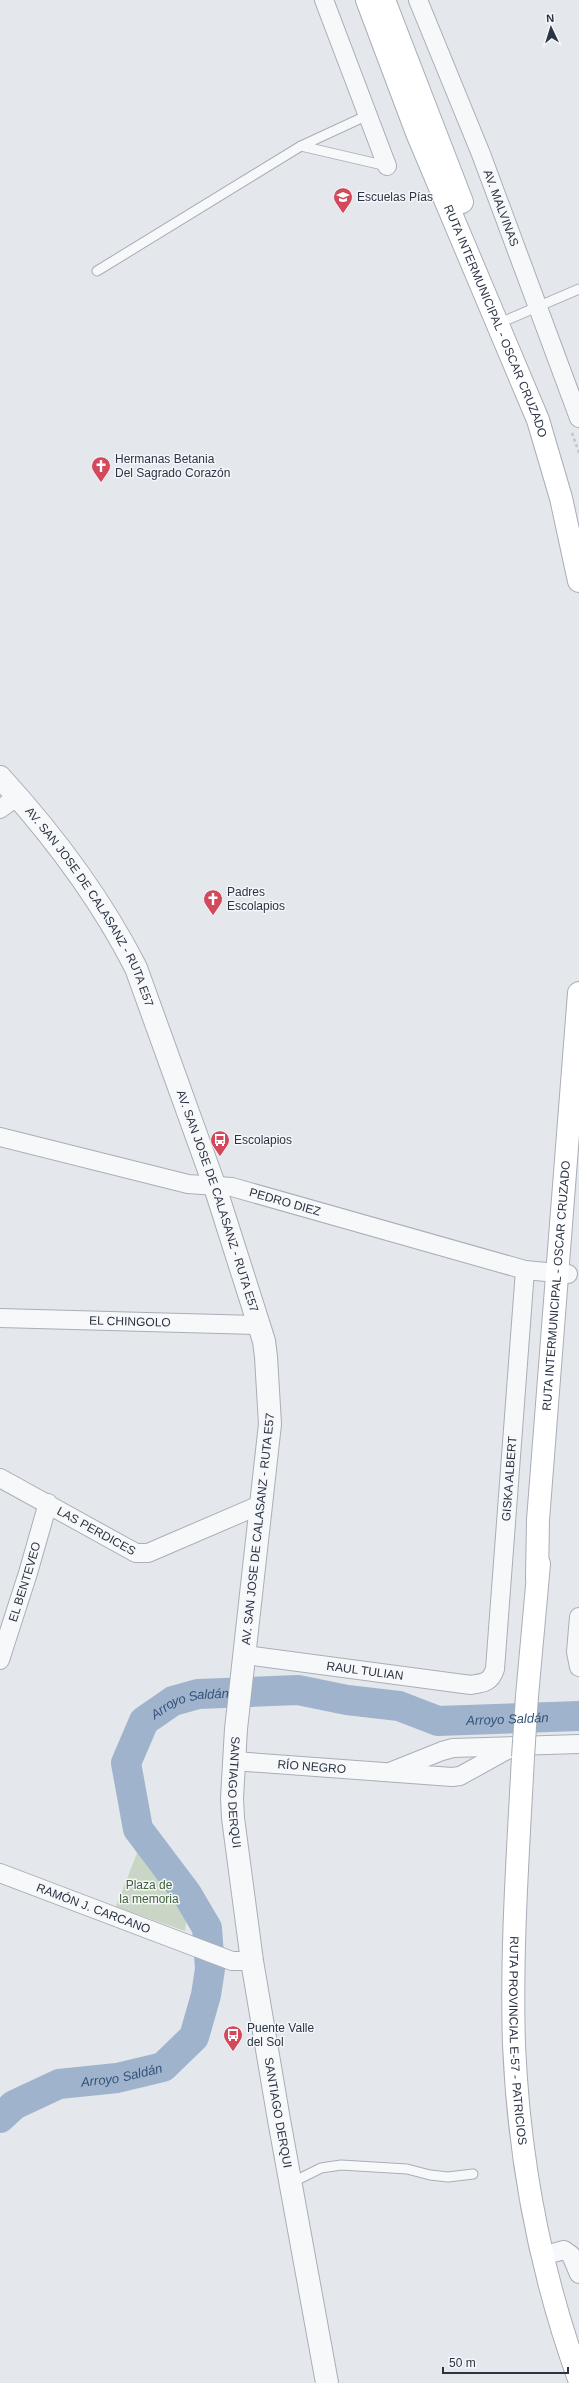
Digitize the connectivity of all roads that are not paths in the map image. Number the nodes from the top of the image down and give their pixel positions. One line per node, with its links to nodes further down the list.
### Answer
1 (324, 0): 5 (street)
2 (367, 0): 14 (main road, RUTA INTERMUNICIPAL - OSCAR CRUZADO)
3 (384, 0): 11 (main road, RUTA INTERMUNICIPAL - OSCAR CRUZADO)
4 (418, 0): 10 (street, AV. MALVINAS)
5 (368, 115): 6 (lane); 7 (street)
6 (301, 146): 7 (lane); 8 (lane)
7 (387, 166)
8 (97, 271)
9 (579, 289): 10 (lane)
10 (539, 305): 11 (lane); 12 (street, AV. MALVINAS)
11 (509, 319): 13 (main road, RUTA INTERMUNICIPAL - OSCAR CRUZADO)
12 (579, 418)
13 (579, 533)
14 (579, 581)
15 (0, 777): 16 (street, AV. SAN JOSE DE CALASANZ - RUTA E57)
16 (18, 796): 17 (street); 21 (street, AV. SAN JOSE DE CALASANZ - RUTA E57)
17 (0, 809)
18 (579, 993): 23 (main road, RUTA INTERMUNICIPAL - OSCAR CRUZADO)
19 (0, 1137): 21 (street, PEDRO DIEZ)
20 (579, 1141): 23 (main road, RUTA INTERMUNICIPAL - OSCAR CRUZADO)
21 (216, 1186): 22 (street, PEDRO DIEZ); 25 (street, AV. SAN JOSE DE CALASANZ - RUTA E57)
22 (525, 1270): 23 (street, PEDRO DIEZ); 33 (street, GISKA ALBERT)
23 (563, 1273): 34 (main road, RUTA INTERMUNICIPAL - OSCAR CRUZADO)
24 (0, 1318): 25 (street, EL CHINGOLO)
25 (259, 1325): 28 (street, AV. SAN JOSE DE CALASANZ - RUTA E57)
26 (0, 1478): 27 (street, LAS PERDICES)
27 (48, 1503): 28 (street, LAS PERDICES); 30 (street, EL BENTEVEO)
28 (262, 1504): 31 (street, AV. SAN JOSE DE CALASANZ - RUTA E57)
29 (579, 1617): 32 (street)
30 (0, 1660)
31 (244, 1665): 33 (street, RAUL TULIAN); 37 (street, SANTIAGO DERQUI)
32 (578, 1667)
33 (484, 1683)
34 (527, 1696): 36 (main road, RUTA PROVINCIAL E-57 - PATRICIOS, bridge)
35 (579, 1744): 36 (street, RÍO NEGRO)
36 (518, 1751): 38 (street, RÍO NEGRO); 38 (street, RÍO NEGRO); 43 (main road, RUTA PROVINCIAL E-57 - PATRICIOS)
37 (234, 1761): 38 (street, RÍO NEGRO); 40 (street, SANTIAGO DERQUI)
38 (390, 1772)
39 (0, 1873): 40 (street, RAMÓN J. CARCANO)
40 (242, 1961): 42 (street, SANTIAGO DERQUI)
41 (473, 2174): 42 (lane)
42 (291, 2183): 46 (street, SANTIAGO DERQUI)
43 (542, 2256): 44 (street); 45 (main road, RUTA PROVINCIAL E-57 - PATRICIOS)
44 (579, 2274)
45 (579, 2378)
46 (328, 2383)

